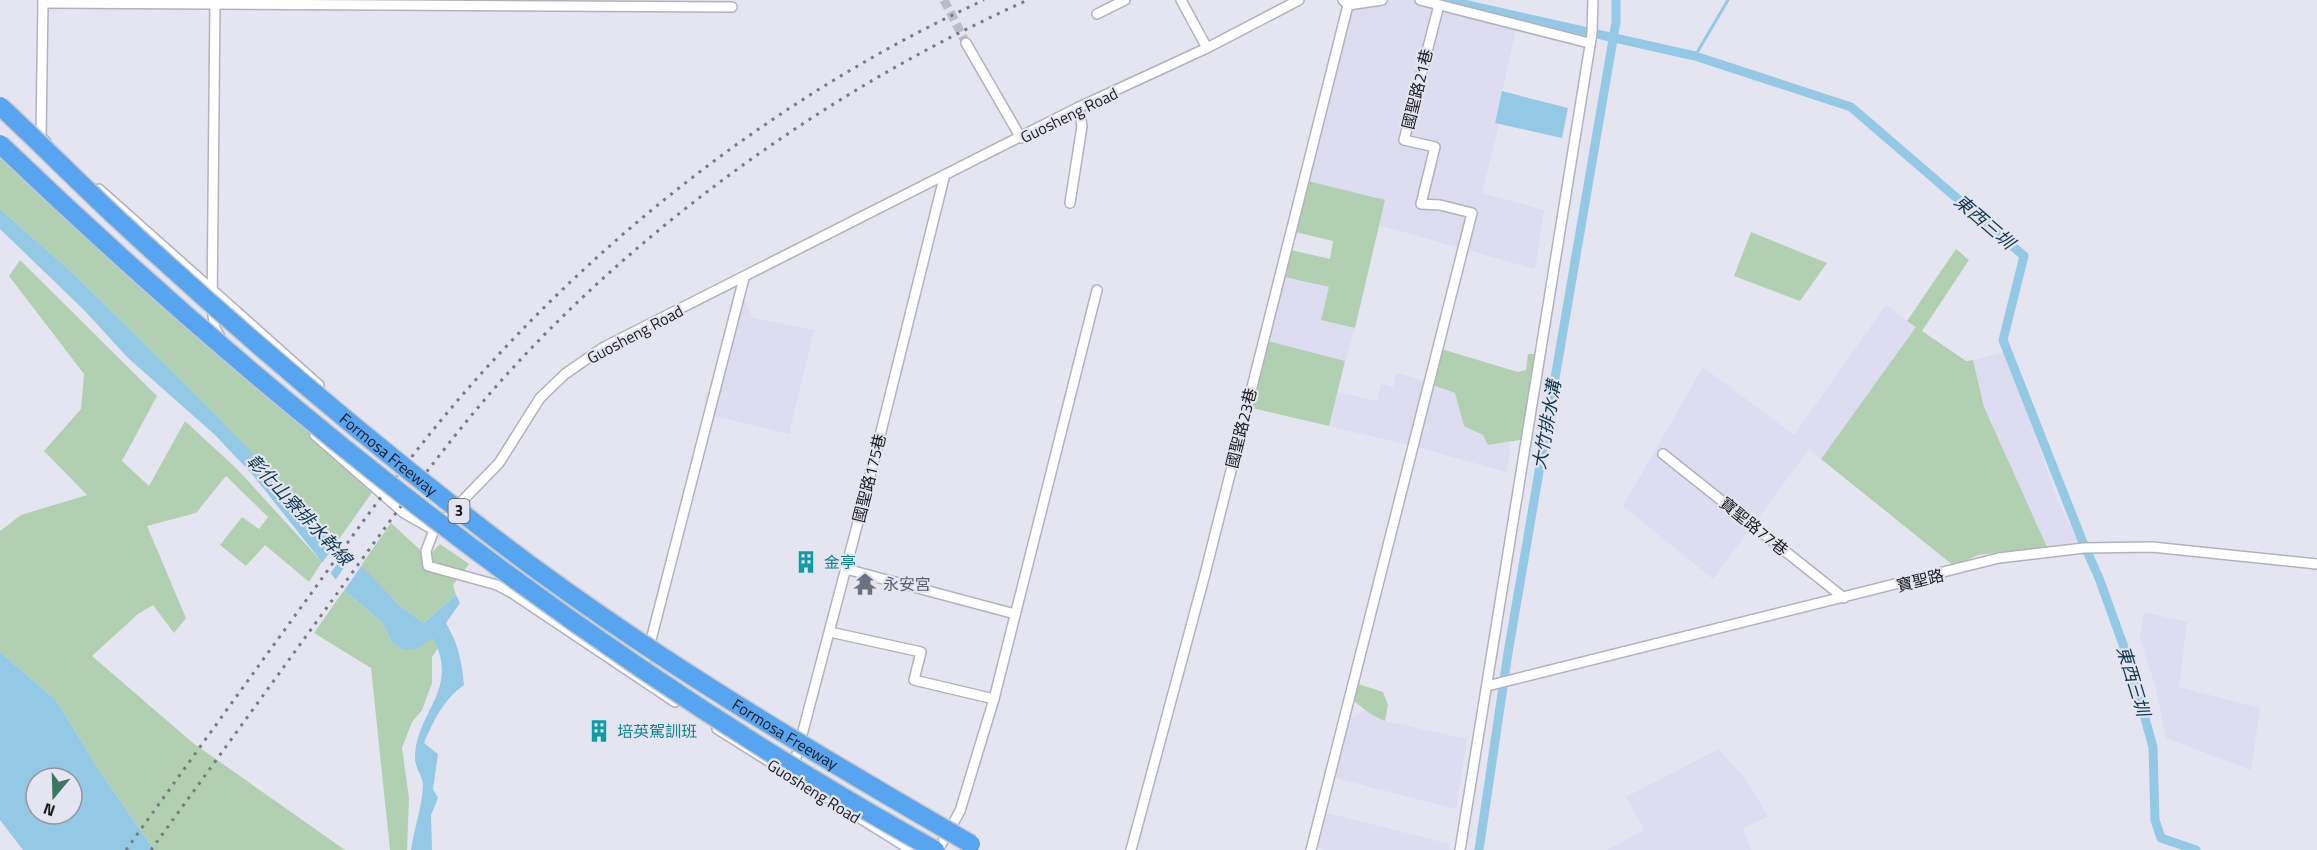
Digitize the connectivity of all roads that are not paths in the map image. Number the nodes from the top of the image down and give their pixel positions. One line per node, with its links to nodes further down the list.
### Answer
1 (1125, 0): 12 (street)
2 (1181, 0): 15 (street)
3 (1299, 0): 15 (street, Guosheng Road)
4 (1382, 0): 9 (street)
5 (1420, 0): 10 (street)
6 (1593, 0): 14 (street)
7 (43, 1): 8 (street); 19 (street)
8 (215, 2): 11 (street); 26 (street)
9 (1345, 3): 42 (street, 國聖路23巷)
10 (1438, 5): 14 (street); 43 (street, 國聖路21巷)
11 (732, 7)
12 (1097, 14)
13 (966, 43): 20 (street)
14 (1589, 43): 36 (street)
15 (1207, 48): 18 (street, Guosheng Road)
16 (0, 98): 19 (street)
17 (0, 106): 39 (highway, Formosa Freeway / 3, bridge)
18 (1079, 107): 20 (street, Guosheng Road); 23 (street)
19 (41, 137): 26 (street)
20 (1021, 138): 22 (street, Guosheng Road)
21 (0, 144): 41 (highway, Formosa Freeway / 3, bridge)
22 (944, 178): 24 (street, Guosheng Road); 31 (street, 國聖路175巷)
23 (1070, 202)
24 (744, 278): 29 (street, Guosheng Road); 35 (street)
25 (1097, 290): 33 (street)
26 (213, 292): 27 (street); 29 (street)
27 (319, 385)
28 (1663, 454): 32 (street, 寶聖路77巷)
29 (434, 530): 35 (street, Guosheng Road)
30 (2317, 564): 32 (street, 寶聖路)
31 (846, 569): 33 (street); 34 (street, 國聖路175巷)
32 (1844, 598): 36 (street, 寶聖路)
33 (1015, 614): 37 (street)
34 (830, 632): 37 (street); 38 (street, 國聖路175巷)
35 (640, 679): 38 (street, Guosheng Road)
36 (1487, 686): 44 (street)
37 (994, 699): 41 (street)
38 (791, 777): 40 (street, Guosheng Road)
39 (971, 844)
40 (911, 850)
41 (936, 850)
42 (1131, 850)
43 (1311, 850)
44 (1460, 850)

